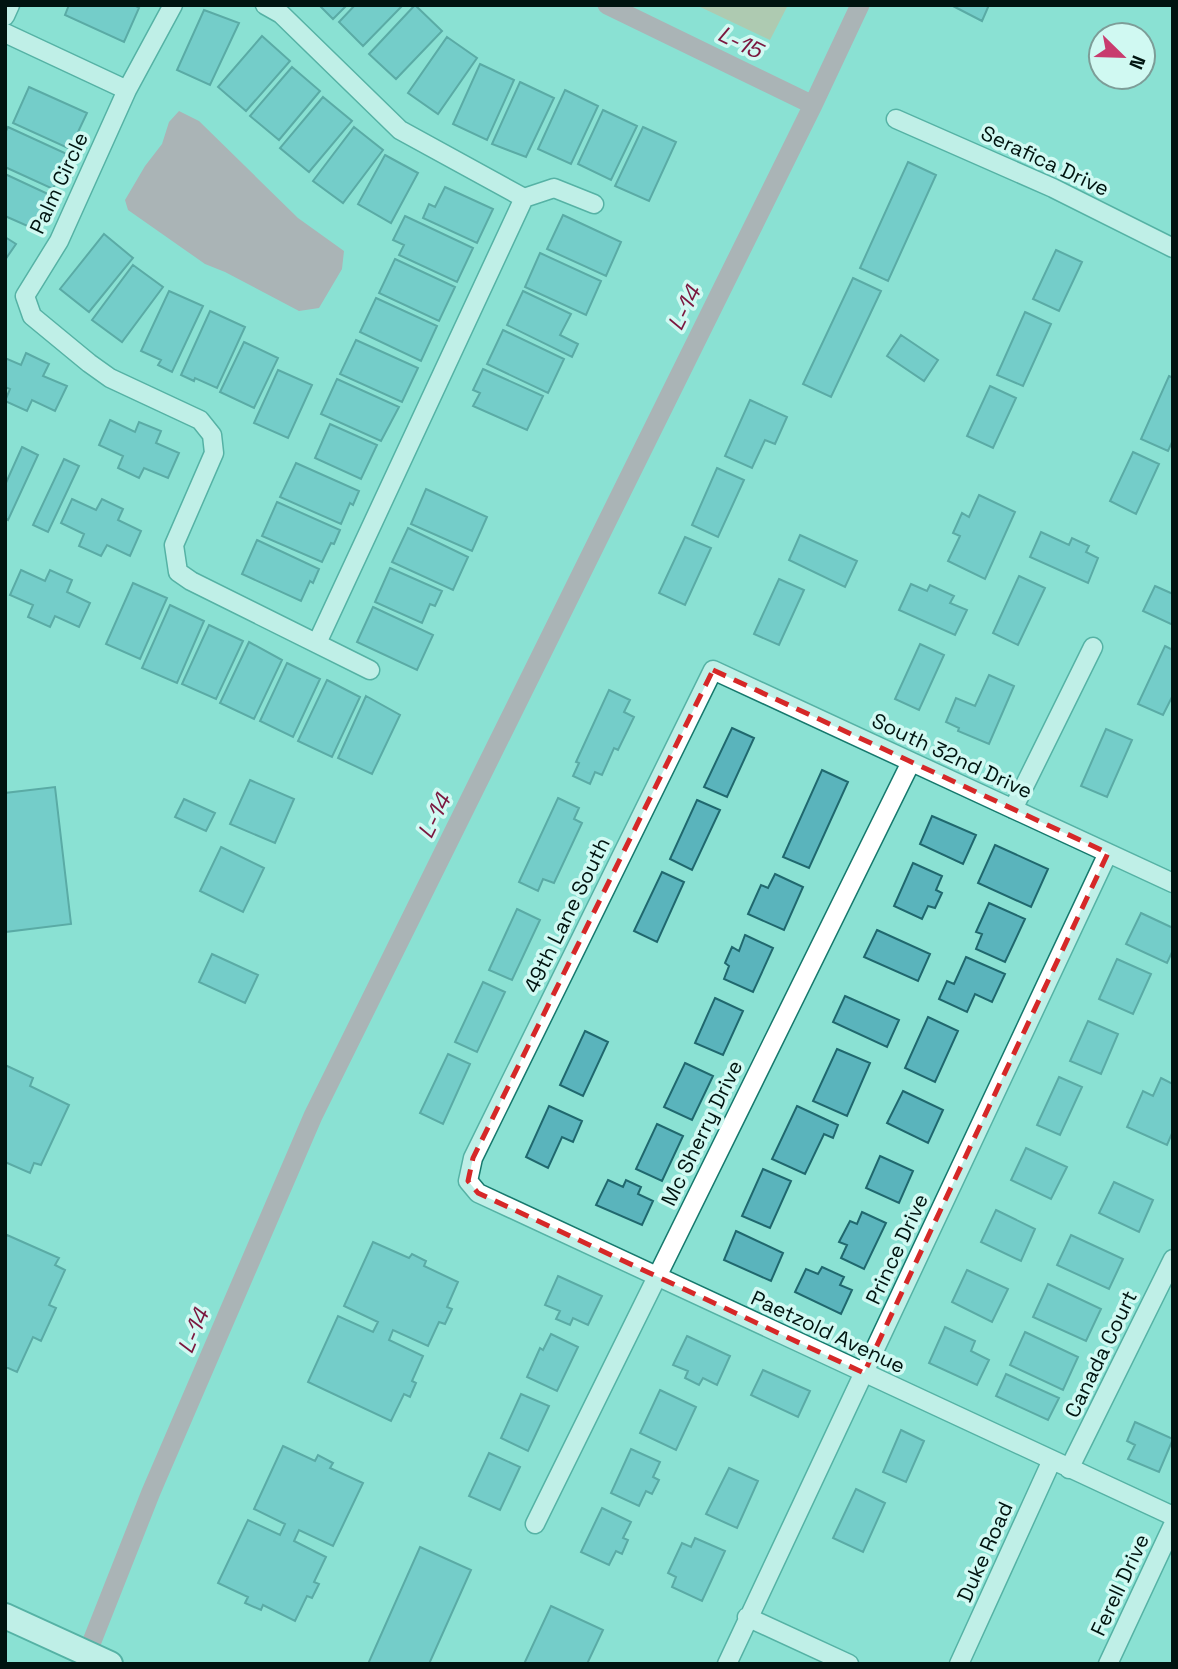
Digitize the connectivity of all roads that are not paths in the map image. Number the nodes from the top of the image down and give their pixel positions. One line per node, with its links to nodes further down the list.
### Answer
1 (10, 5): 4 (street)
2 (173, 5): 6 (street, Palm Circle)
3 (265, 5): 8 (street)
4 (5, 16)
5 (5, 33): 6 (street)
6 (127, 89): 11 (street, Palm Circle)
7 (896, 119): 10 (street, Serafica Drive)
8 (524, 198): 9 (street); 11 (street)
9 (594, 204)
10 (1173, 248)
11 (317, 643): 13 (street, Palm Circle)
12 (1093, 648): 16 (street)
13 (370, 670)
14 (713, 670): 15 (street, South 32nd Drive); 19 (street, 49th Lane South)
15 (911, 762): 16 (street, South 32nd Drive); 21 (street, Mc Sherry Drive)
16 (1013, 809): 17 (street, South 32nd Drive)
17 (1108, 853): 18 (street, South 32nd Drive); 22 (street, Prince Drive)
18 (1173, 883)
19 (468, 1181): 21 (street, Paetzold Avenue)
20 (1173, 1259): 24 (street, Canada Court)
21 (656, 1278): 22 (street, Paetzold Avenue); 26 (street, Mc Sherry Drive)
22 (864, 1373): 23 (street, Paetzold Avenue); 29 (street, Prince Drive)
23 (1052, 1460): 24 (street, Paetzold Avenue); 33 (street, Duke Road)
24 (1069, 1469): 25 (street, Paetzold Avenue)
25 (1173, 1516)
26 (535, 1524)
27 (1173, 1525): 34 (street, Ferell Drive)
28 (5, 1616): 30 (main road)
29 (747, 1617): 31 (street, Prince Drive); 32 (street)
30 (110, 1664)
31 (727, 1664)
32 (849, 1664)
33 (959, 1664)
34 (1108, 1664)

